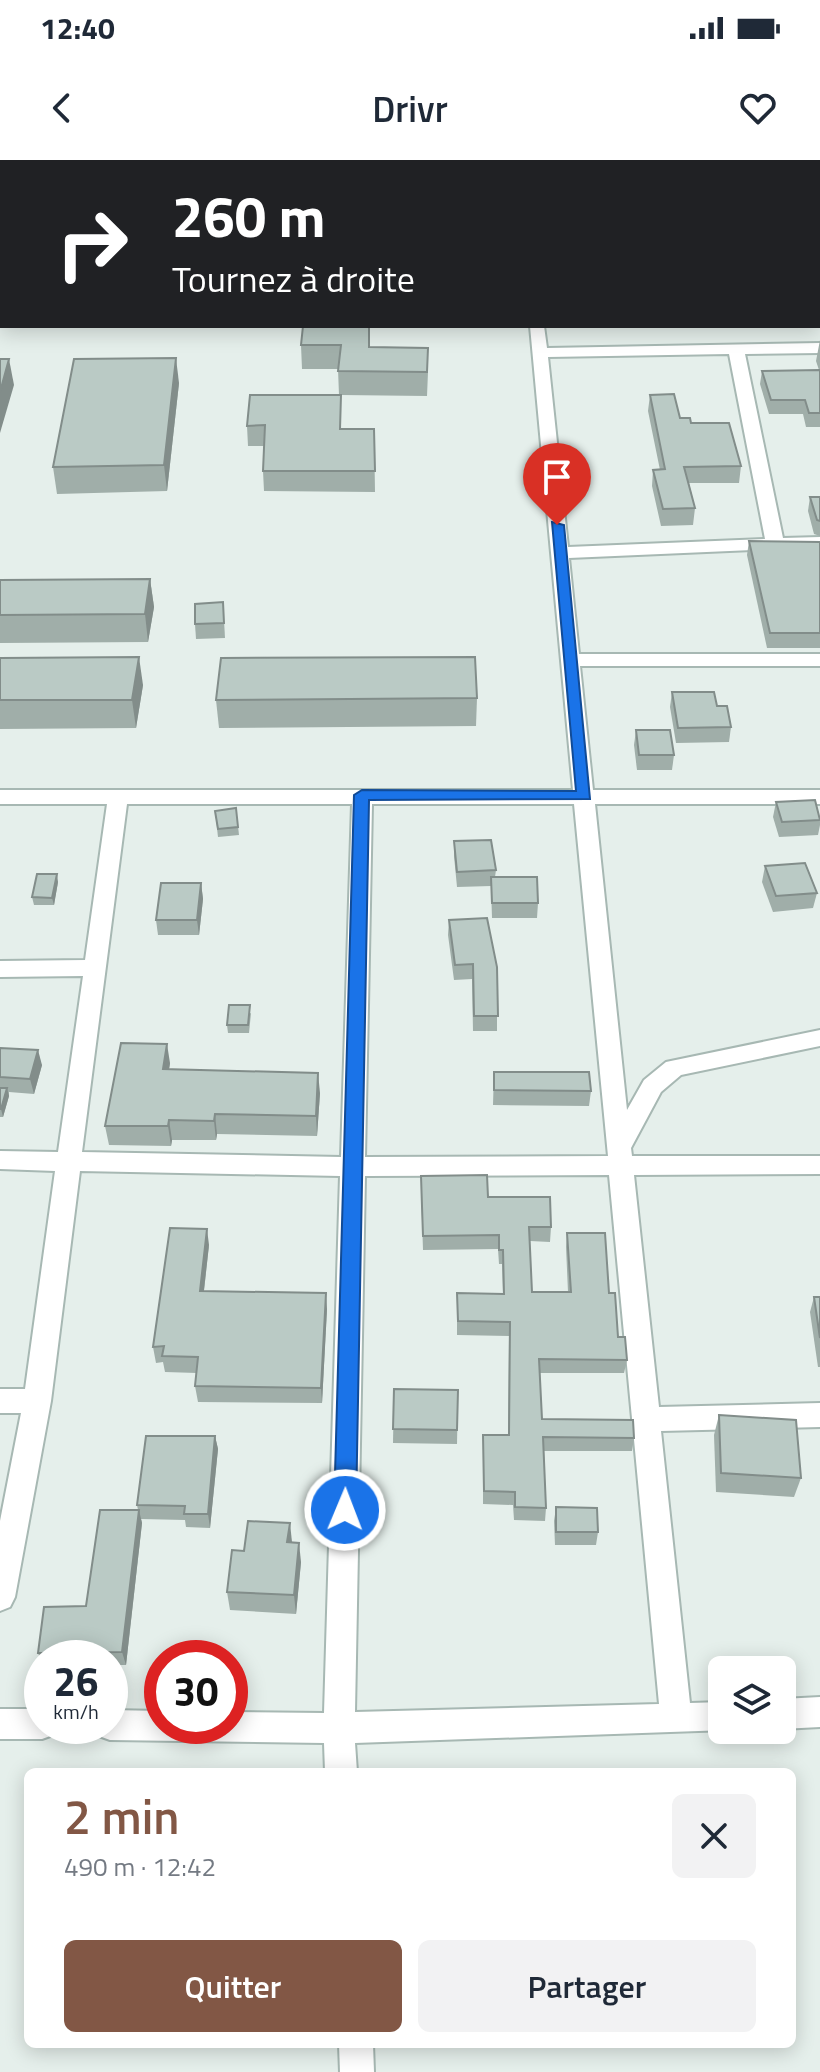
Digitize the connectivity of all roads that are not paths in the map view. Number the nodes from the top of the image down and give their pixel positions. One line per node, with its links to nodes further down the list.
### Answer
1 (537, 328): 4 (street)
2 (820, 348): 3 (street)
3 (736, 349): 4 (street); 6 (street)
4 (540, 353): 7 (street)
5 (820, 542): 6 (street)
6 (775, 544): 7 (street)
7 (560, 553): 8 (street)
8 (571, 660): 9 (street); 12 (street)
9 (820, 660)
10 (118, 795): 11 (street); 13 (street); 15 (street)
11 (362, 795): 12 (street); 22 (street)
12 (584, 796): 14 (street); 18 (street)
13 (0, 797)
14 (820, 797)
15 (94, 968): 16 (street); 19 (street)
16 (0, 969)
17 (820, 1038): 18 (street)
18 (620, 1157): 21 (street); 22 (street); 26 (street)
19 (69, 1158): 20 (street); 22 (street); 24 (street)
20 (0, 1160)
21 (820, 1165)
22 (354, 1167): 35 (street)
23 (0, 1401): 24 (street)
24 (37, 1401): 27 (street)
25 (820, 1415): 26 (street)
26 (646, 1419): 31 (street)
27 (0, 1597)
28 (820, 1712): 29 (street)
29 (796, 1713)
30 (708, 1718): 31 (street)
31 (676, 1719): 35 (street)
32 (0, 1724): 33 (street)
33 (24, 1724)
34 (248, 1727): 35 (street)
35 (339, 1728): 36 (street)
36 (341, 1768)
37 (356, 2048): 38 (street)
38 (357, 2072)

